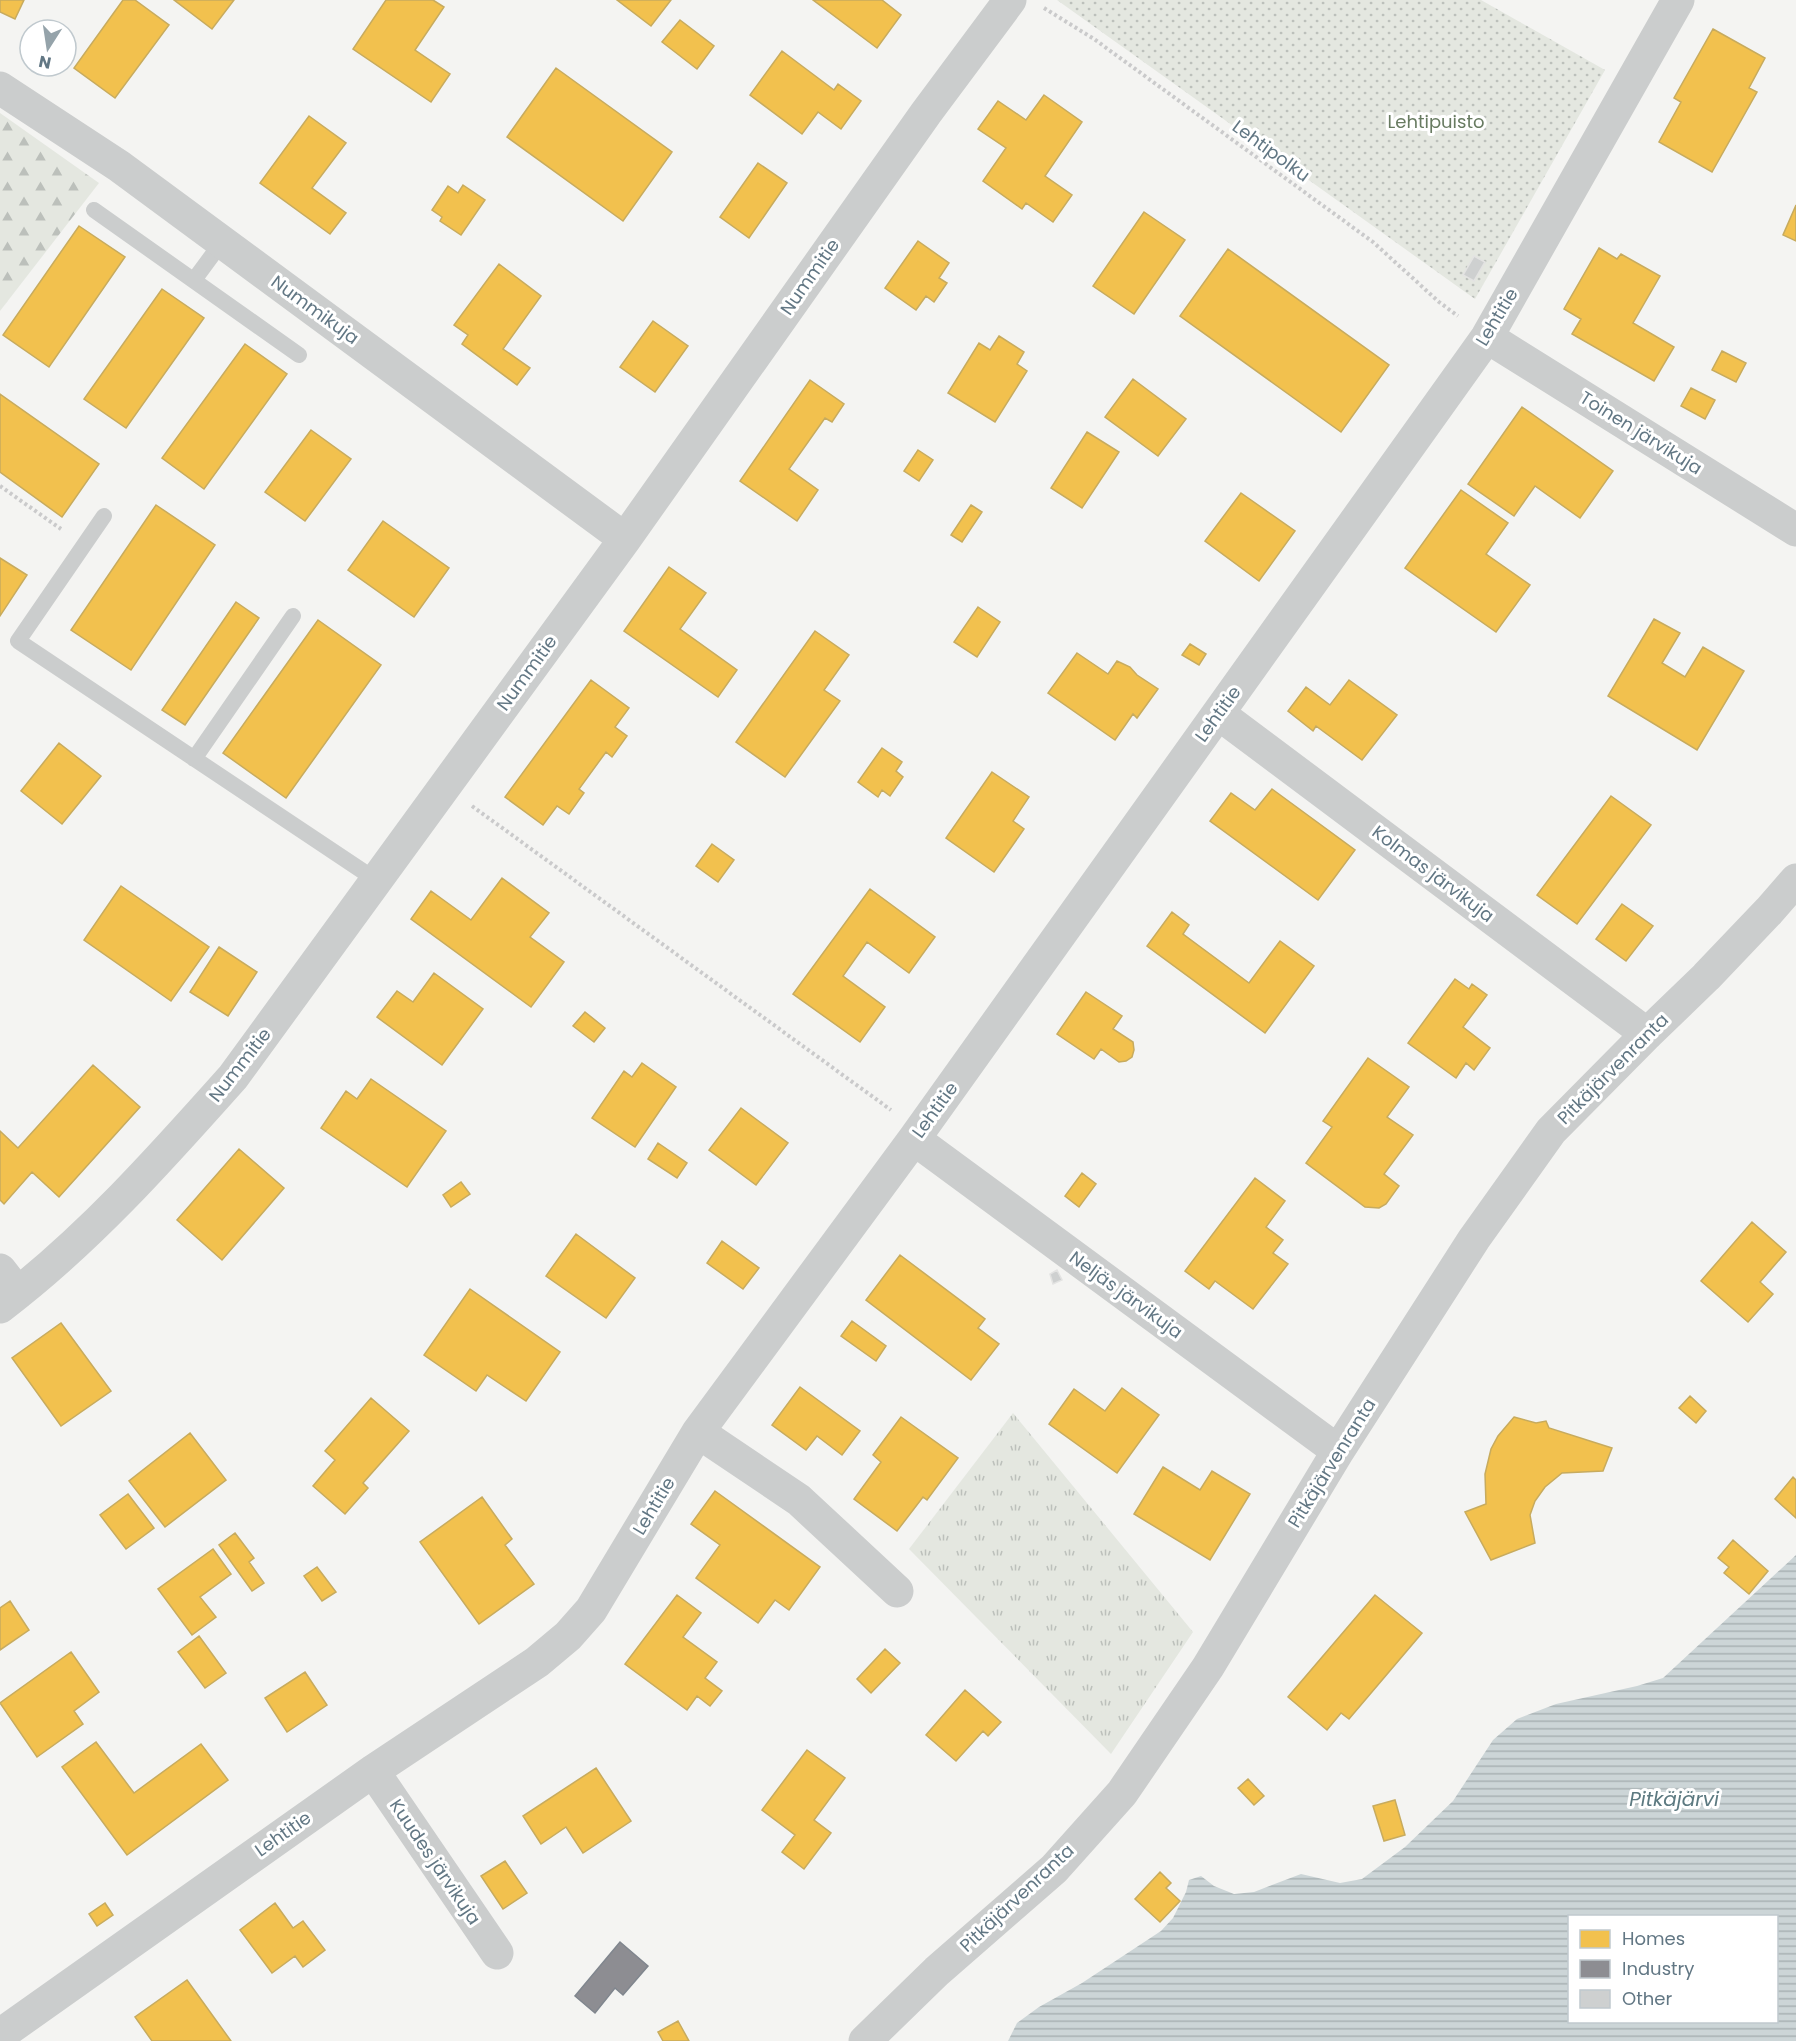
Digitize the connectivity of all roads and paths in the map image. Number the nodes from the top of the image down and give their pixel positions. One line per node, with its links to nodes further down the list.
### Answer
1 (1678, 0): 7 (street, Lehtitie)
2 (1025, 3): 7 (path, Lehtipolku); 12 (street, Nummitie)
3 (0, 88): 5 (street, Nummikuja)
4 (94, 210): 6 (lane)
5 (222, 242): 6 (lane); 12 (street, Nummikuja)
6 (194, 280): 8 (lane)
7 (1487, 337): 11 (street, Toinen järvikuja); 15 (street, Lehtitie)
8 (299, 355)
9 (0, 486): 13 (path)
10 (104, 516): 13 (lane)
11 (1796, 530)
12 (625, 539): 17 (street, Nummitie)
13 (84, 545): 16 (lane)
14 (293, 616): 16 (lane)
15 (1219, 714): 20 (street, Kolmas järvikuja); 21 (street, Lehtitie)
16 (194, 759): 18 (lane)
17 (445, 786): 18 (street, Nummitie); 21 (path)
18 (376, 880): 22 (street, Nummitie)
19 (1796, 880): 20 (street, Pitkäjärvenranta)
20 (1647, 1034): 24 (street, Pitkäjärvenranta)
21 (917, 1135): 23 (street, Lehtitie); 24 (street, Neljäs järvikuja)
22 (6, 1290)
23 (698, 1432): 25 (street); 26 (street, Lehtitie)
24 (1338, 1451): 29 (street, Pitkäjärvenranta)
25 (897, 1591)
26 (373, 1771): 27 (street, Kuudes järvikuja); 28 (street, Lehtitie)
27 (497, 1953)
28 (0, 2035)
29 (865, 2041)

